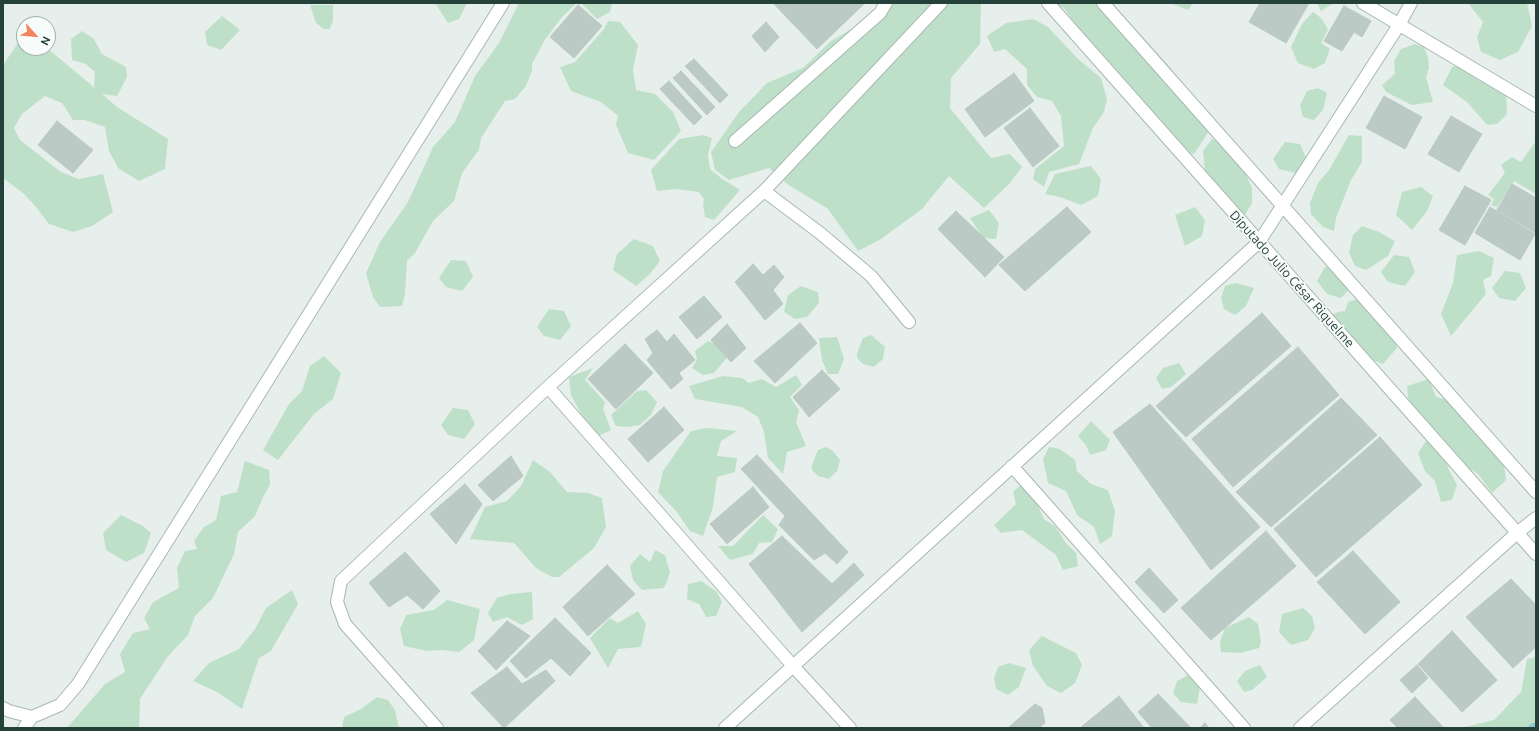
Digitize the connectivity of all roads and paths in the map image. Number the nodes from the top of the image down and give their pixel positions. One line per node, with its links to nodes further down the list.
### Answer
1 (503, 3): 23 (street)
2 (886, 3): 10 (street)
3 (941, 3): 11 (street)
4 (1048, 3): 13 (street, Diputado Julio César Riquelme)
5 (1103, 3): 12 (street)
6 (1363, 3): 8 (street)
7 (1411, 3): 8 (street)
8 (1399, 25): 9 (street); 12 (street)
9 (1536, 106)
10 (735, 141)
11 (764, 191): 14 (street); 15 (street)
12 (1282, 205): 13 (street); 17 (street)
13 (1259, 242): 16 (street); 19 (street, Diputado Julio César Riquelme)
14 (909, 322)
15 (548, 387): 21 (street); 25 (street)
16 (1012, 466): 21 (street); 28 (street)
17 (1536, 492)
18 (1536, 518): 19 (street)
19 (1517, 533): 20 (street, Diputado Julio César Riquelme); 29 (street)
20 (1536, 554)
21 (793, 666): 26 (street); 27 (street)
22 (3, 708): 23 (street)
23 (32, 717): 24 (street)
24 (24, 728)
25 (437, 728)
26 (725, 728)
27 (850, 728)
28 (1244, 728)
29 (1300, 728)

